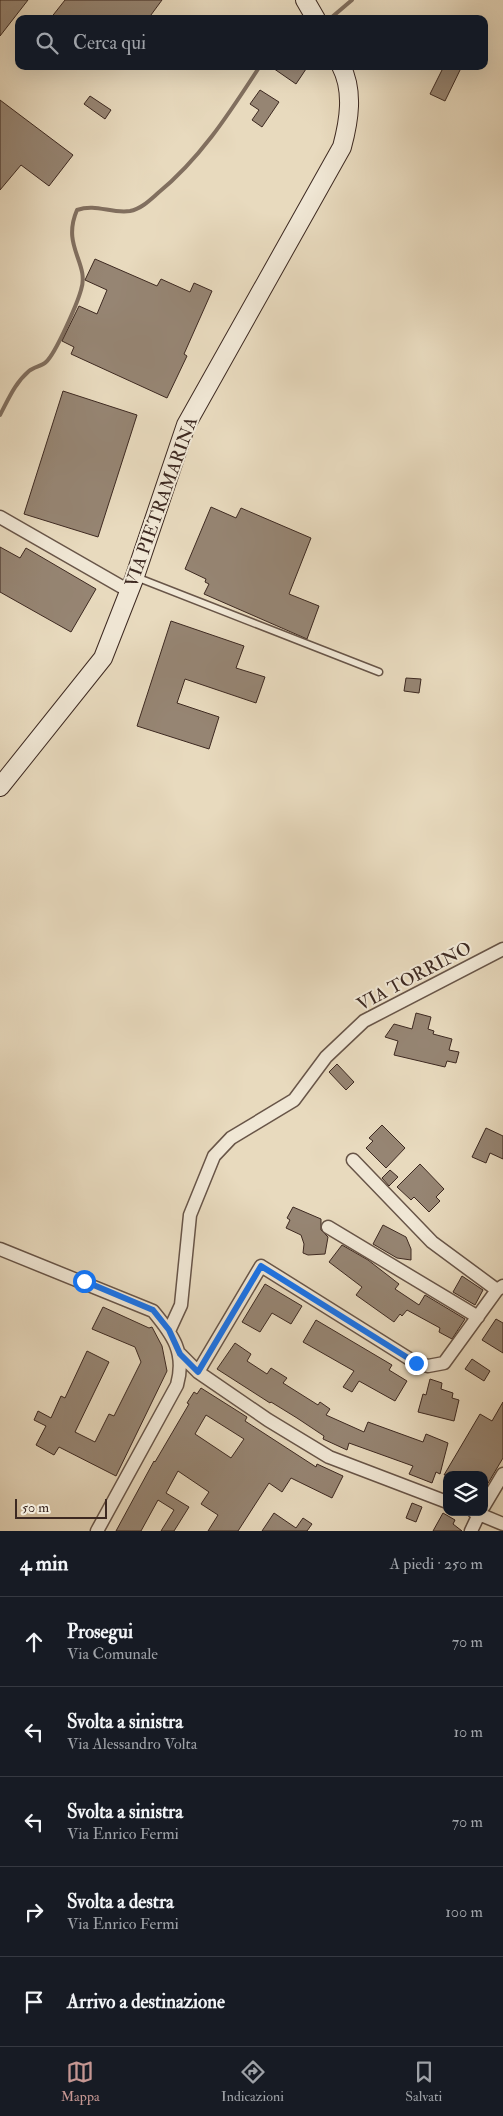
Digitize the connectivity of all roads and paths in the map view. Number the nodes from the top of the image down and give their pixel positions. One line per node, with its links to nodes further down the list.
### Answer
1 (305, 0): 2 (main road)
2 (314, 15)
3 (342, 70): 5 (main road, VIA PIETRAMARINA)
4 (0, 517): 5 (street)
5 (132, 584): 6 (lane); 7 (main road, VIA PIETRAMARINA)
6 (379, 672)
7 (0, 787)
8 (503, 949): 14 (street, VIA TORRINO)
9 (353, 1160): 12 (street)
10 (328, 1227): 13 (street)
11 (0, 1249): 14 (street)
12 (500, 1288): 13 (street)
13 (478, 1317): 16 (street)
14 (169, 1330): 15 (street)
15 (180, 1354): 16 (street); 23 (street)
16 (198, 1372): 19 (street)
17 (503, 1474): 18 (street)
18 (488, 1497)
19 (443, 1500)
20 (477, 1516): 24 (street)
21 (488, 1516): 22 (street)
22 (503, 1524)
23 (97, 1531)
24 (471, 1531)

